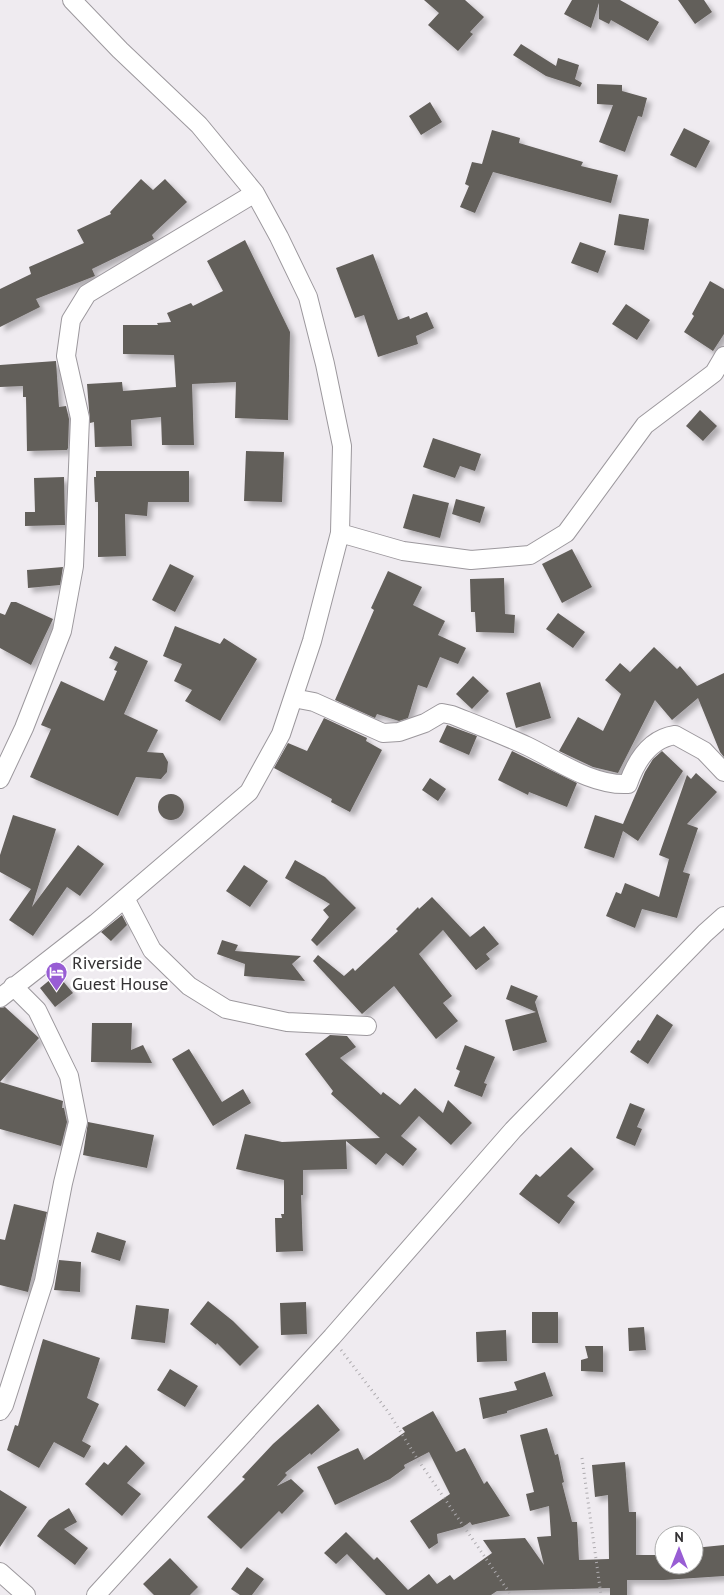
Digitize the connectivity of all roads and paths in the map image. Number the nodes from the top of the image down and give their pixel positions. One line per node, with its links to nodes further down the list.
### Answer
1 (72, 0): 2 (street)
2 (255, 193): 4 (street); 7 (street)
3 (724, 356): 4 (street)
4 (340, 533): 5 (street)
5 (293, 698): 6 (street); 8 (street)
6 (724, 772)
7 (0, 779)
8 (125, 898): 10 (street); 11 (street)
9 (724, 916): 12 (street)
10 (6, 992): 13 (street)
11 (367, 1026)
12 (332, 1337): 17 (street); 18 (path)
13 (0, 1411)
14 (582, 1458): 19 (path)
15 (0, 1572): 16 (street)
16 (26, 1595)
17 (96, 1595)
18 (511, 1595)
19 (601, 1595)

